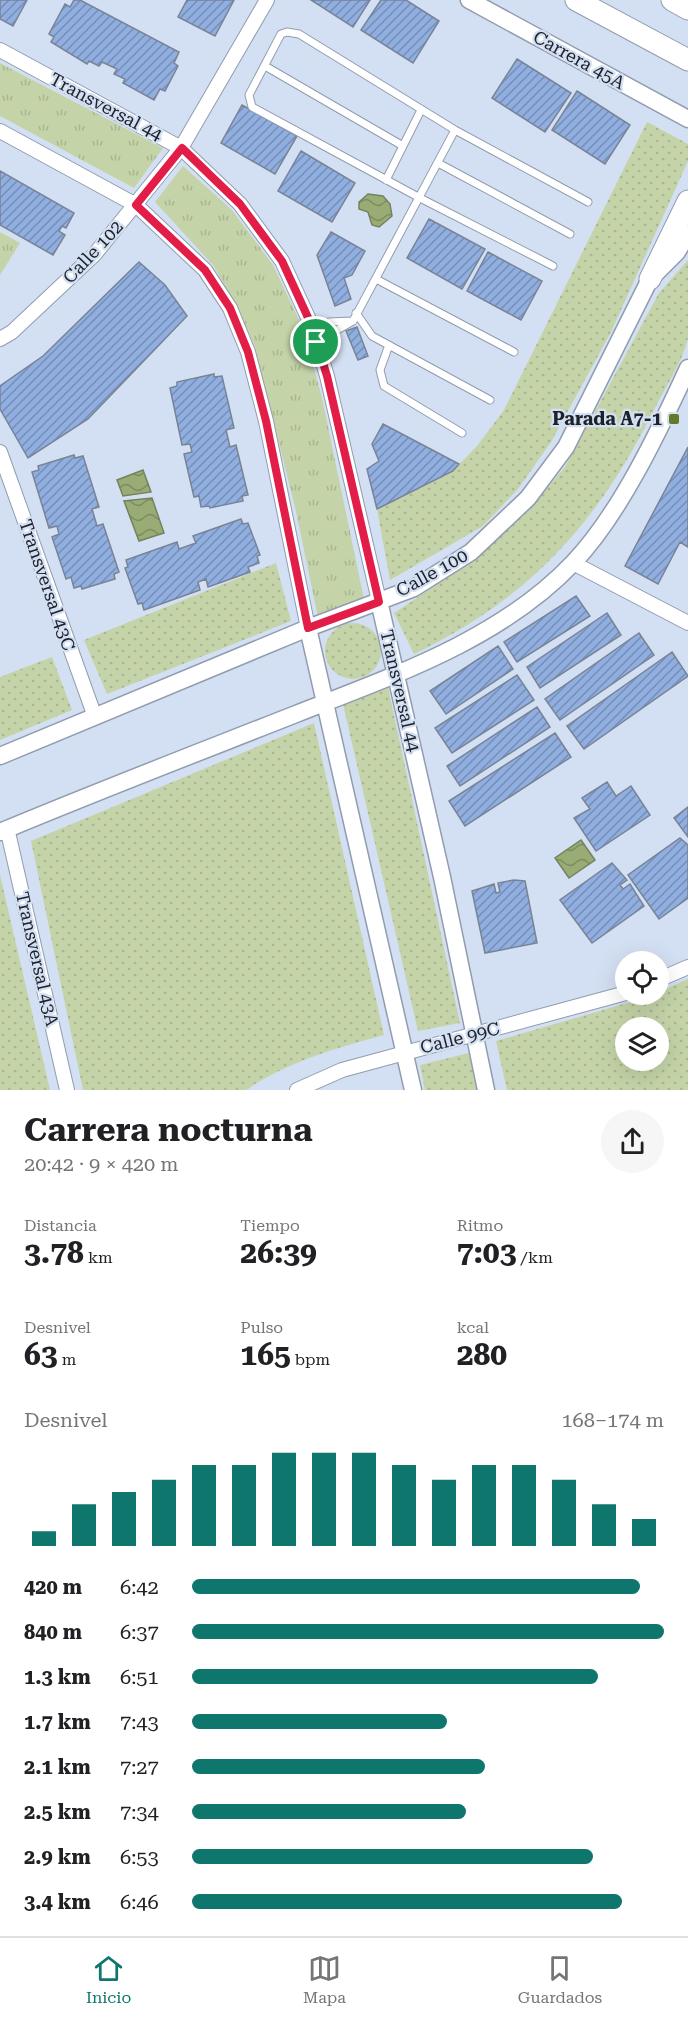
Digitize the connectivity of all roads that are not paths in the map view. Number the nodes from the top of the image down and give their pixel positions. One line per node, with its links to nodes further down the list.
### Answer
1 (267, 0): 15 (street, Calle 102)
2 (470, 0): 11 (street, Carrera 45A)
3 (672, 0): 5 (main road)
4 (585, 5): 7 (main road); 9 (main road)
5 (688, 9)
6 (0, 50): 15 (street, Transversal 44)
7 (688, 60)
8 (265, 66): 10 (lane); 14 (lane); 17 (lane)
9 (688, 71)
10 (421, 110): 12 (lane); 14 (lane)
11 (688, 119)
12 (455, 130): 16 (lane); 20 (lane)
13 (0, 131): 21 (street)
14 (403, 146): 17 (lane)
15 (182, 148): 21 (street, Calle 102); 30 (street, Transversal 44)
16 (438, 163): 18 (lane); 22 (lane)
17 (386, 180): 18 (lane)
18 (420, 198): 24 (lane); 25 (lane)
19 (688, 201): 26 (main road)
20 (588, 202)
21 (136, 205): 29 (street, Calle 102); 40 (street)
22 (570, 234)
23 (688, 234): 26 (street, Calle 100)
24 (553, 266)
25 (376, 279): 27 (lane); 32 (lane)
26 (650, 279): 38 (street, Calle 100)
27 (355, 317): 28 (lane); 30 (lane); 31 (lane)
28 (329, 322)
29 (0, 339)
30 (316, 342): 38 (street, Transversal 44)
31 (390, 345): 34 (lane); 35 (lane)
32 (514, 352)
33 (688, 369): 37 (street)
34 (490, 400)
35 (462, 432)
36 (0, 452): 43 (street, Transversal 43C)
37 (573, 563): 39 (street); 41 (street)
38 (379, 602): 40 (street, Calle 100); 41 (street, Transversal 44)
39 (688, 623)
40 (308, 628): 42 (street); 43 (street, Calle 100)
41 (397, 674): 42 (street); 49 (street, Transversal 44)
42 (327, 701): 45 (street); 50 (street)
43 (95, 717): 44 (street, Calle 100)
44 (0, 756)
45 (4, 830): 51 (street, Transversal 43A)
46 (688, 967): 47 (street)
47 (669, 975)
48 (615, 996): 49 (street, Calle 99C)
49 (474, 1034): 50 (street, Calle 99C); 54 (street, Transversal 44)
50 (405, 1052): 52 (street, Calle 99C); 53 (street)
51 (67, 1090)
52 (297, 1090)
53 (413, 1090)
54 (486, 1090)

